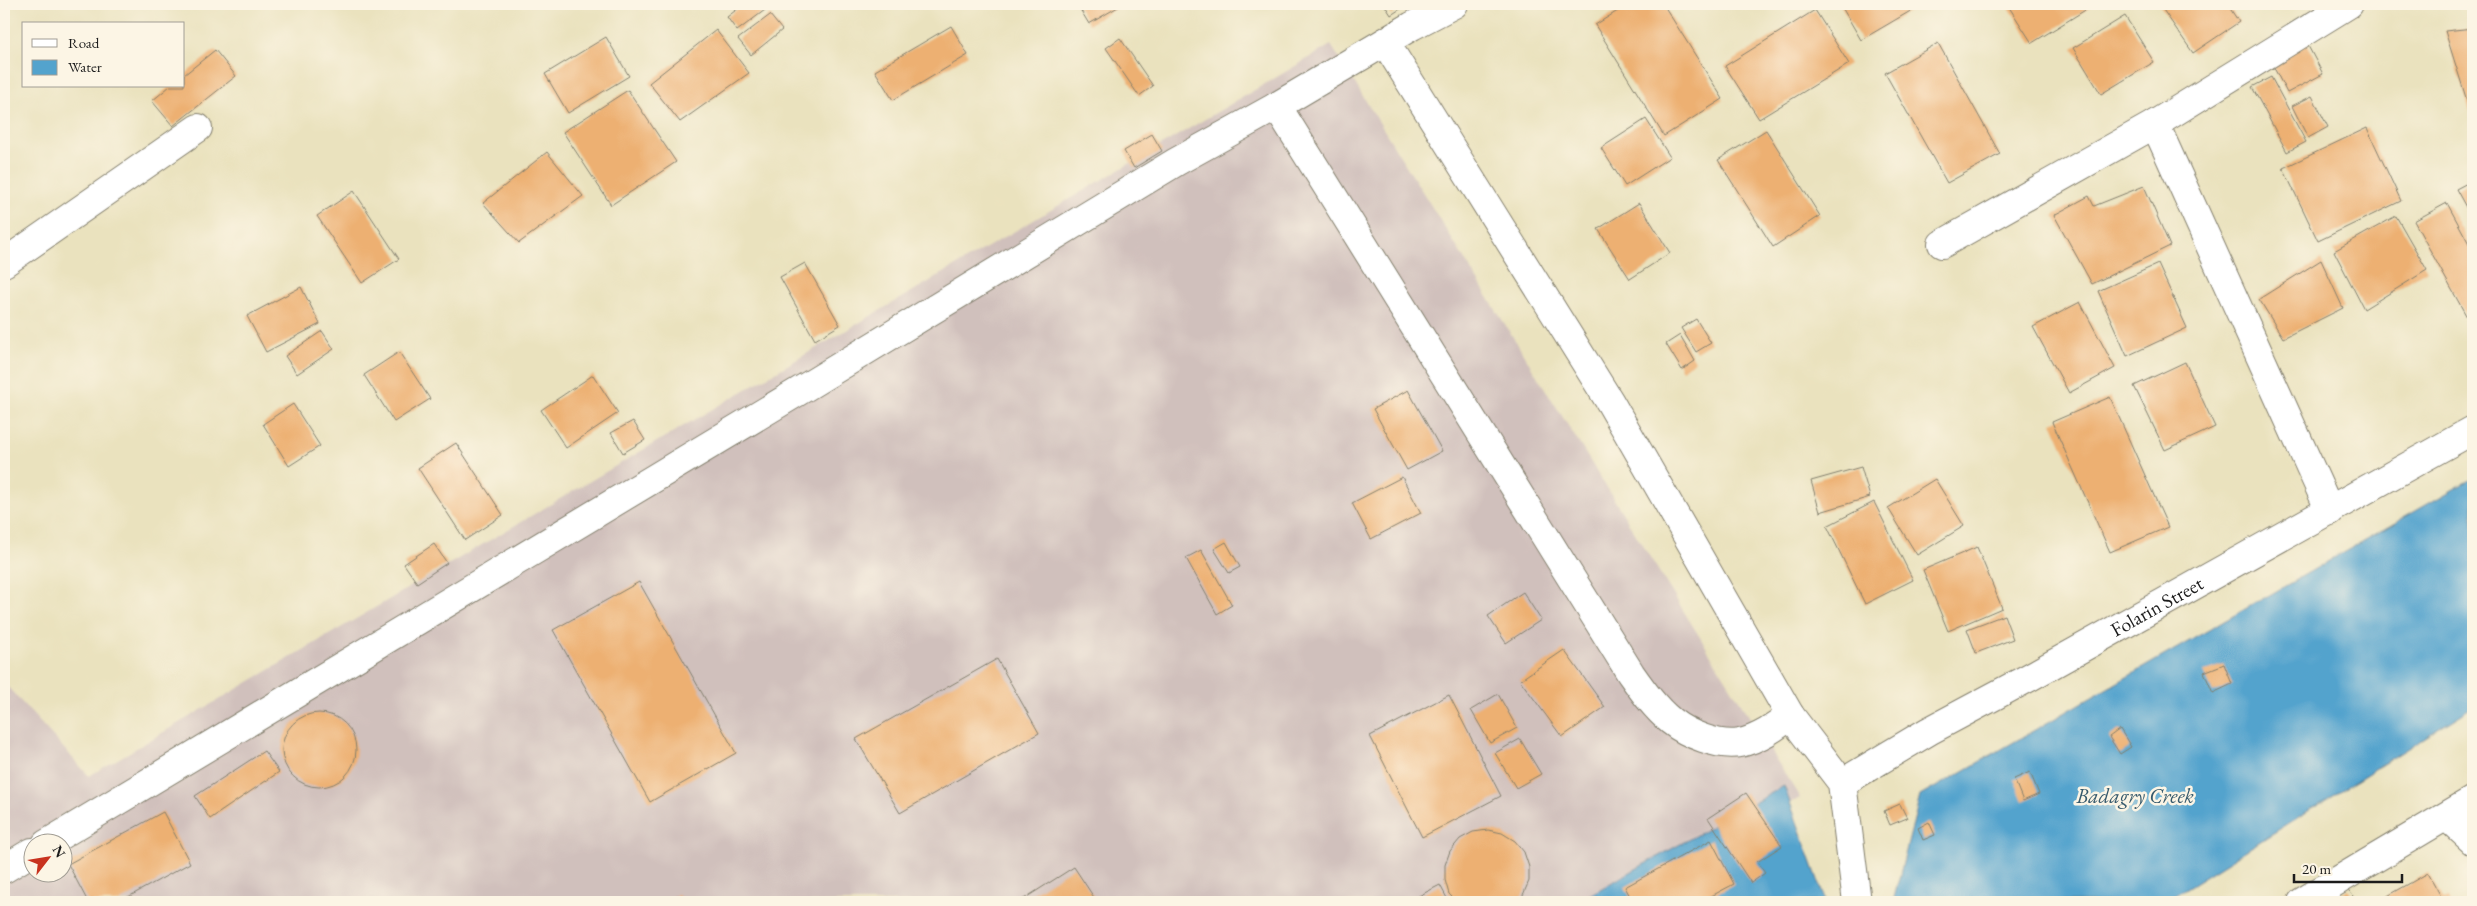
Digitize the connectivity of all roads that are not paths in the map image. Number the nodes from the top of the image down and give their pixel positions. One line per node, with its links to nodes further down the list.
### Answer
1 (1454, 4): 3 (street)
2 (2349, 4): 5 (street)
3 (1386, 42): 4 (street); 11 (street)
4 (1278, 106): 11 (street); 15 (street)
5 (2155, 124): 7 (street); 10 (street)
6 (198, 128): 8 (street)
7 (1942, 244)
8 (4, 263)
9 (2473, 430): 10 (street, Folarin Street)
10 (2330, 511): 12 (street, Folarin Street)
11 (1790, 715): 12 (street)
12 (1842, 783): 19 (street)
13 (2473, 800): 14 (street)
14 (2447, 817): 16 (street); 20 (street)
15 (63, 834)
16 (2473, 841)
17 (22, 858): 18 (street)
18 (4, 869)
19 (1857, 902)
20 (2302, 902)

